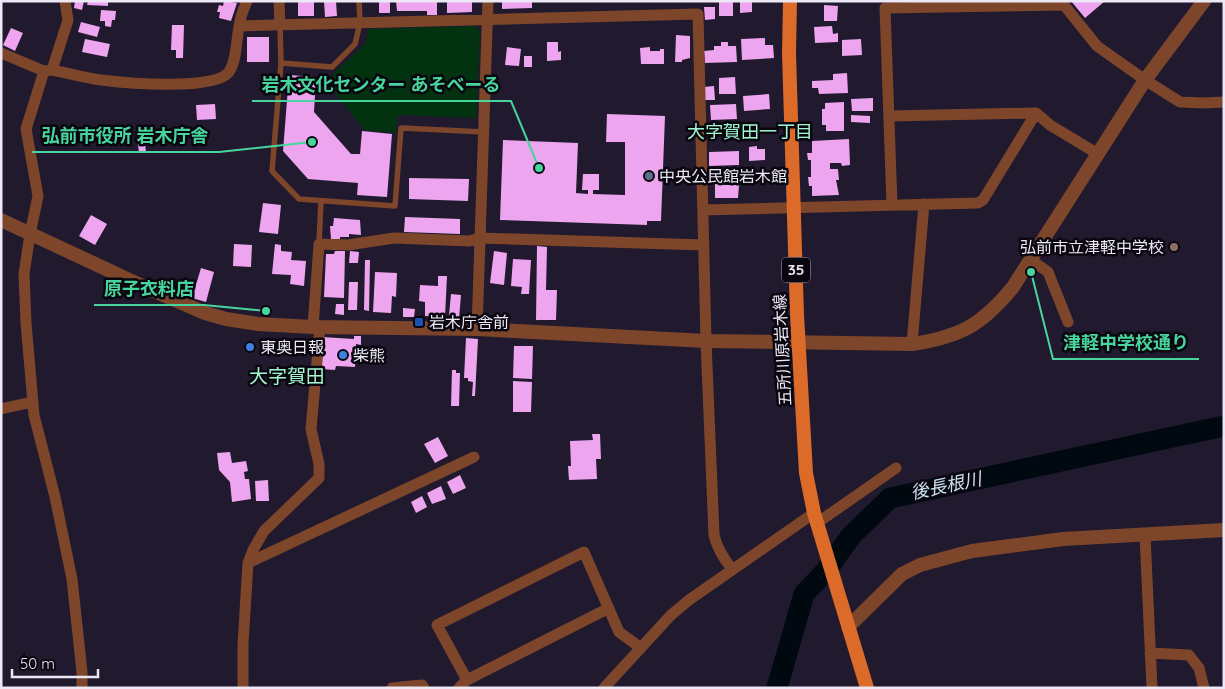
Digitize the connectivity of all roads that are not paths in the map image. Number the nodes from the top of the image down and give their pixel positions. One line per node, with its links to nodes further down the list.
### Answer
1 (65, 1): 14 (street)
2 (246, 1): 11 (street)
3 (280, 1): 10 (street)
4 (359, 1): 9 (lane)
5 (488, 1): 8 (street)
6 (790, 1): 24 (main road, 五所川原岩木線 / 35)
7 (1204, 1): 15 (street)
8 (489, 20): 9 (street); 19 (street); 25 (street)
9 (360, 23): 10 (street); 13 (lane)
10 (280, 25): 11 (street); 13 (lane)
11 (239, 26): 14 (street)
12 (1, 53): 14 (street)
13 (281, 63): 21 (lane)
14 (48, 70): 27 (street)
15 (1144, 80): 16 (street); 18 (street); 20 (street)
16 (1224, 102)
17 (1036, 113): 18 (street); 20 (street); 22 (street)
18 (890, 116): 23 (street)
19 (484, 132): 21 (lane); 28 (street)
20 (1098, 154): 31 (street)
21 (321, 200): 29 (lane)
22 (924, 204): 23 (street); 37 (street)
23 (892, 205): 24 (street)
24 (794, 208): 25 (street); 36 (main road, 五所川原岩木線 / 35)
25 (703, 210): 30 (street)
26 (1, 220): 27 (street)
27 (30, 234): 33 (street); 38 (street)
28 (480, 238): 29 (street); 30 (street); 34 (street)
29 (319, 244): 33 (street)
30 (704, 245): 35 (street)
31 (1031, 260): 32 (street); 37 (street)
32 (1068, 322)
33 (316, 327): 34 (street); 45 (street)
34 (477, 328): 35 (street)
35 (706, 341): 36 (street); 46 (street)
36 (799, 342): 37 (street); 42 (main road, 五所川原岩木線 / 35)
37 (912, 344)
38 (32, 402): 39 (street); 52 (street)
39 (1, 409)
40 (474, 457): 45 (street)
41 (896, 468): 42 (street)
42 (818, 524): 46 (street); 48 (main road, 五所川原岩木線 / 35)
43 (1224, 530): 44 (street)
44 (1145, 535): 48 (street); 50 (street)
45 (248, 562): 53 (street)
46 (732, 569): 49 (street)
47 (609, 608): 49 (street); 51 (street); 51 (street)
48 (848, 627): 57 (main road, 五所川原岩木線 / 35)
49 (641, 648): 56 (street)
50 (1150, 653): 58 (street); 59 (street)
51 (463, 684)
52 (82, 688)
53 (243, 688)
54 (392, 688): 55 (street)
55 (424, 688)
56 (604, 688)
57 (867, 688)
58 (1152, 688)
59 (1204, 688)

